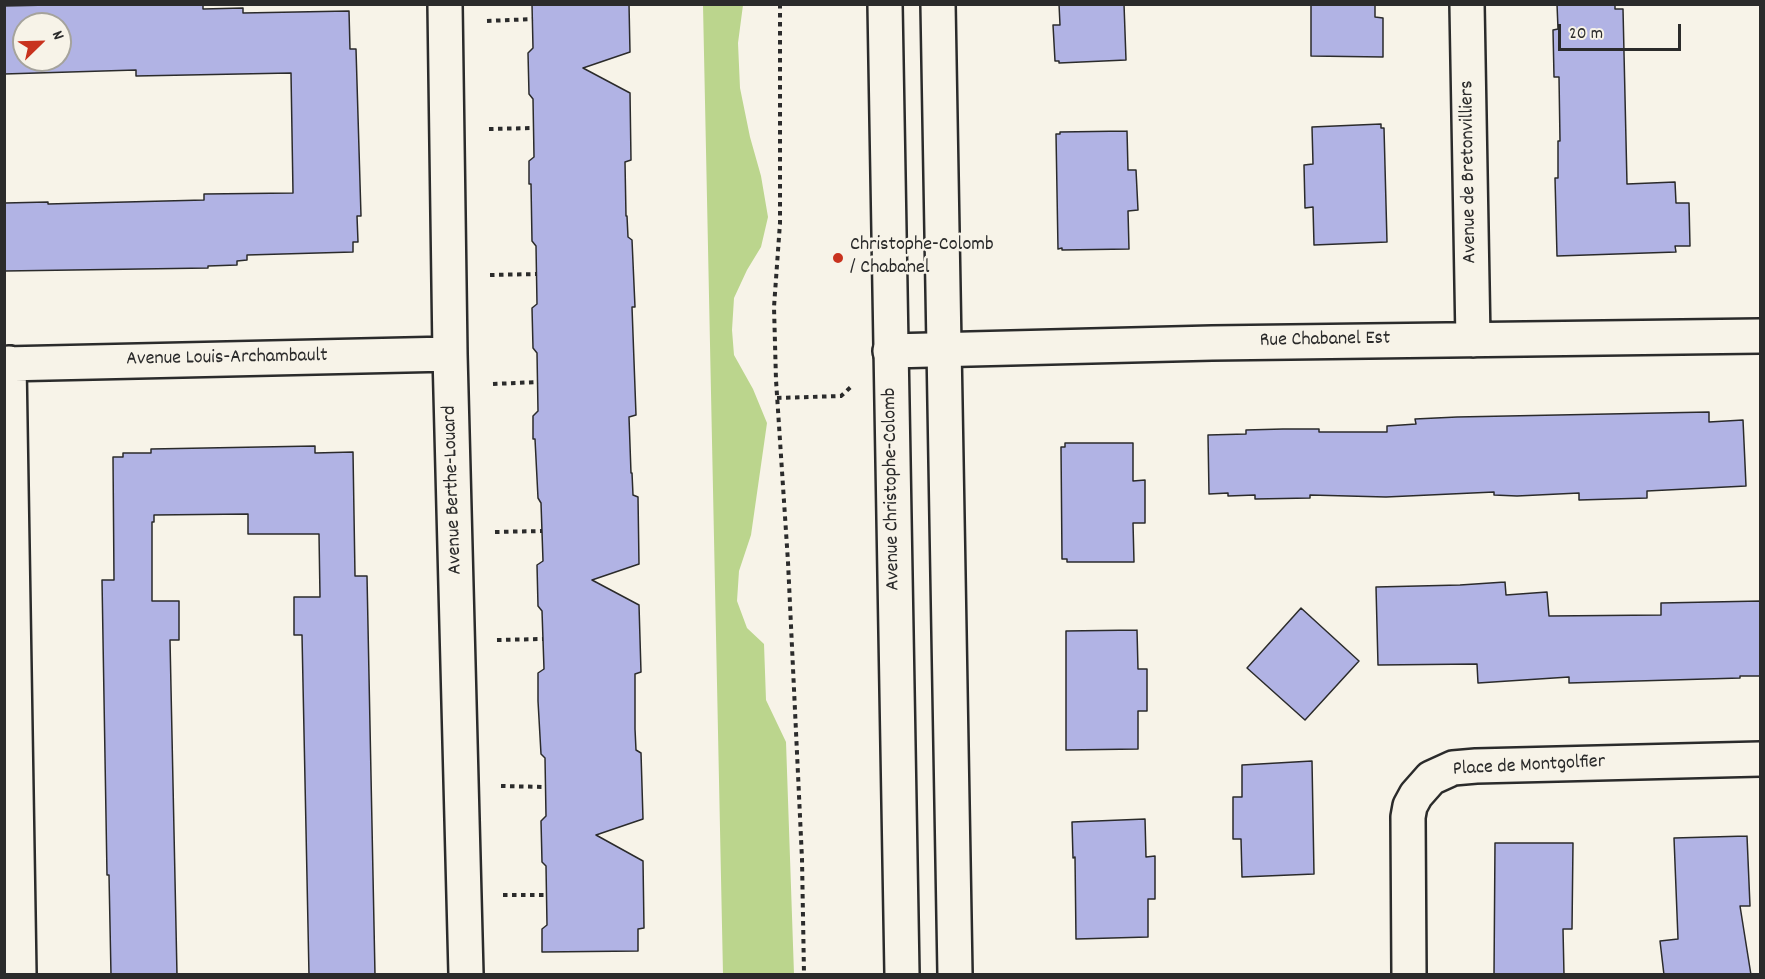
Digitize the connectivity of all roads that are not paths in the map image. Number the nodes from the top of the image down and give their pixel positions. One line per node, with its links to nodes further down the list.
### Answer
1 (446, 4): 9 (street, Avenue Berthe-Louard)
2 (885, 4): 8 (street, Avenue Christophe-Colomb)
3 (938, 4): 7 (street)
4 (1467, 4): 6 (street, Avenue de Bretonvilliers)
5 (1761, 336): 6 (street, Rue Chabanel Est)
6 (1473, 340): 7 (street, Rue Chabanel Est)
7 (944, 350): 8 (street, Rue Chabanel Est); 15 (street)
8 (890, 351): 14 (street, Avenue Christophe-Colomb)
9 (450, 354): 10 (street, Avenue Louis-Archambault); 13 (street, Avenue Berthe-Louard)
10 (7, 363): 12 (street)
11 (1761, 759): 16 (street, Place de Montgolfier)
12 (19, 975)
13 (466, 975)
14 (902, 975)
15 (955, 975)
16 (1409, 975)

